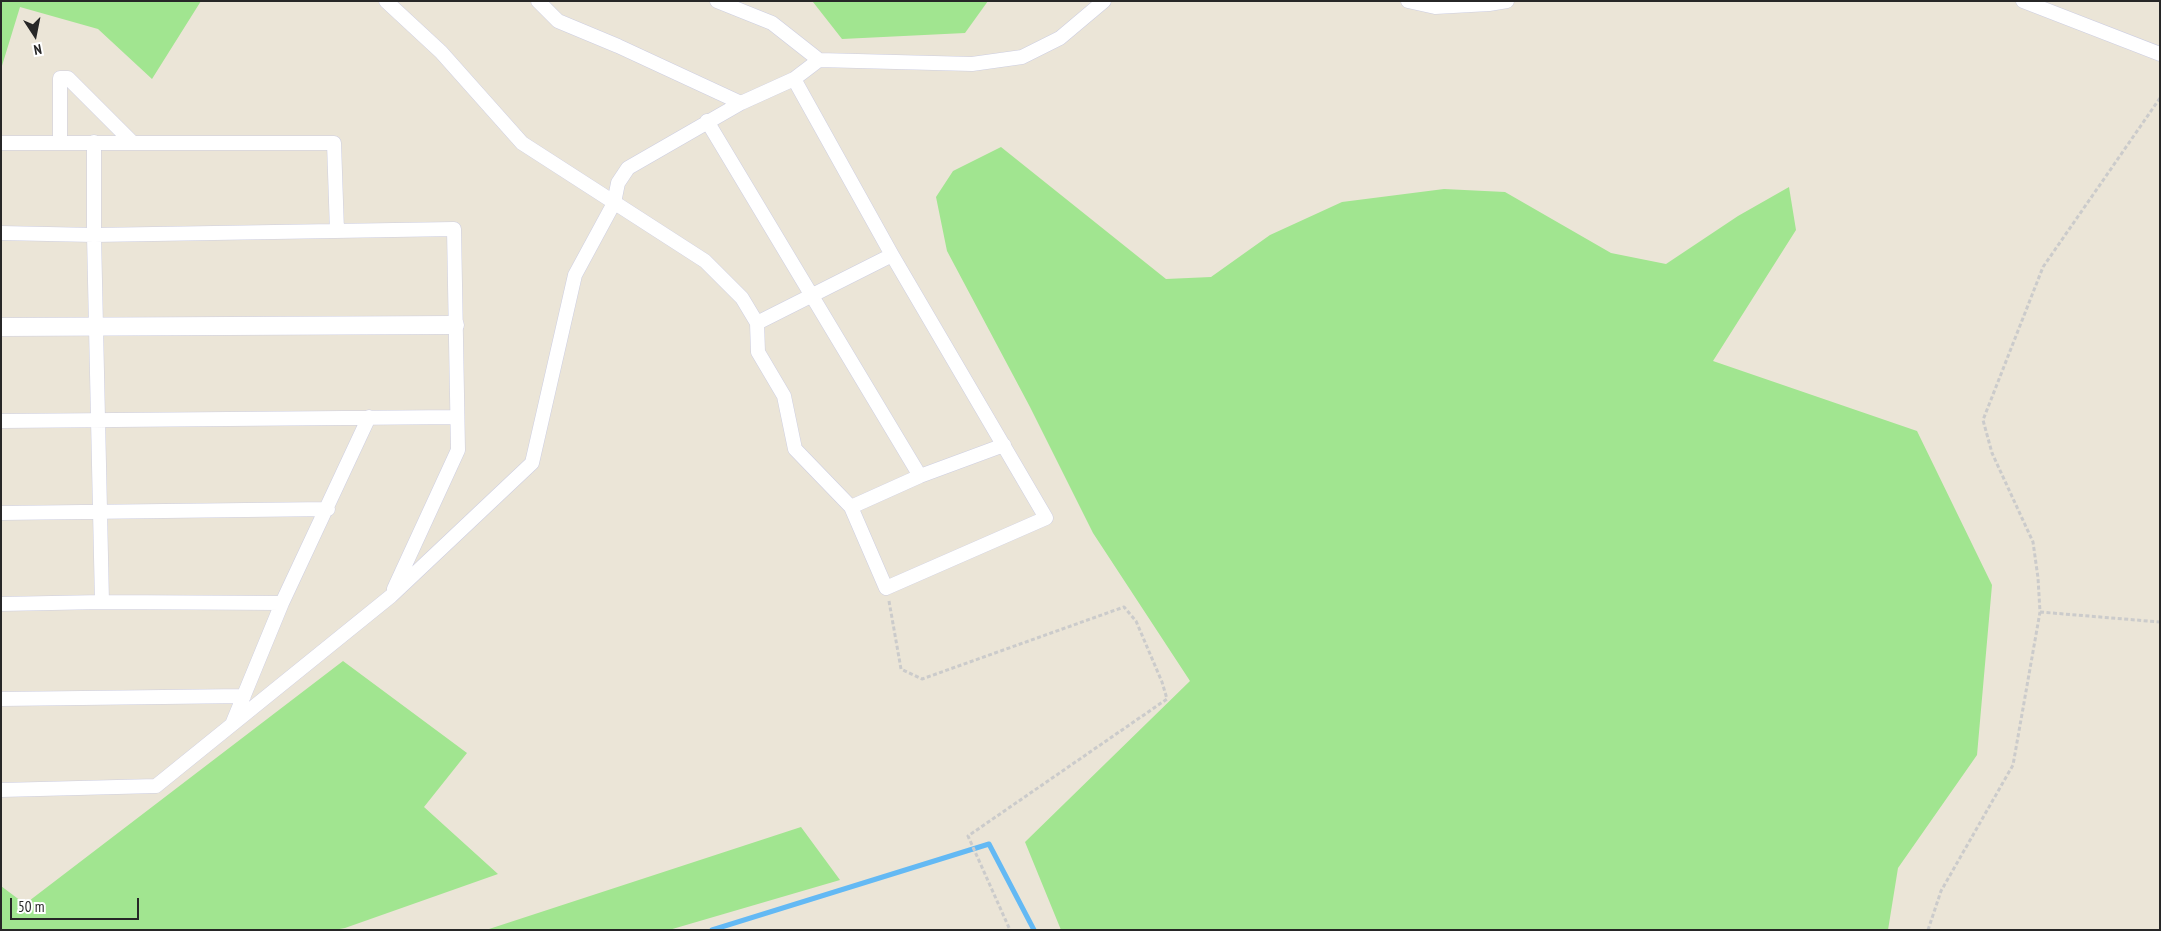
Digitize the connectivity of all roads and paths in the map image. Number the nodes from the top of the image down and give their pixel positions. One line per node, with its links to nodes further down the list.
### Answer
1 (386, 1): 18 (street)
2 (538, 1): 12 (street)
3 (717, 1): 9 (street)
4 (1104, 1): 9 (street)
5 (1408, 1): 6 (street)
6 (1507, 1)
7 (2022, 1): 8 (street)
8 (2160, 54)
9 (819, 60): 10 (street)
10 (794, 79): 12 (street); 22 (street)
11 (2160, 98): 43 (path)
12 (741, 103): 13 (street)
13 (707, 121): 18 (street); 23 (street)
14 (60, 142): 15 (street); 16 (street); 17 (street)
15 (94, 142): 16 (street); 21 (street)
16 (132, 142): 19 (street)
17 (1, 143)
18 (614, 203): 24 (street); 39 (street)
19 (337, 231): 21 (street); 25 (street)
20 (1, 234): 21 (street)
21 (94, 235): 26 (street)
22 (892, 255): 23 (street); 32 (street)
23 (812, 297): 24 (street); 33 (street)
24 (757, 323): 34 (street)
25 (455, 325): 26 (street); 29 (street)
26 (96, 326): 27 (street); 30 (street)
27 (1, 327)
28 (369, 417): 29 (street); 30 (street); 35 (street)
29 (457, 417): 39 (street)
30 (99, 420): 31 (street); 36 (street)
31 (1, 421)
32 (1004, 445): 33 (street); 38 (street)
33 (920, 476): 34 (street)
34 (852, 507): 38 (street)
35 (328, 509): 36 (street); 41 (street)
36 (100, 512): 37 (street); 40 (street)
37 (1, 513)
38 (886, 588): 49 (path)
39 (391, 596): 47 (street)
40 (102, 602): 41 (street); 42 (street)
41 (282, 602): 45 (street)
42 (1, 604)
43 (2040, 612): 44 (path); 50 (path)
44 (2160, 622)
45 (244, 696): 46 (street); 47 (street)
46 (1, 699)
47 (233, 723): 48 (street)
48 (1, 790)
49 (1010, 930)
50 (1928, 930)

